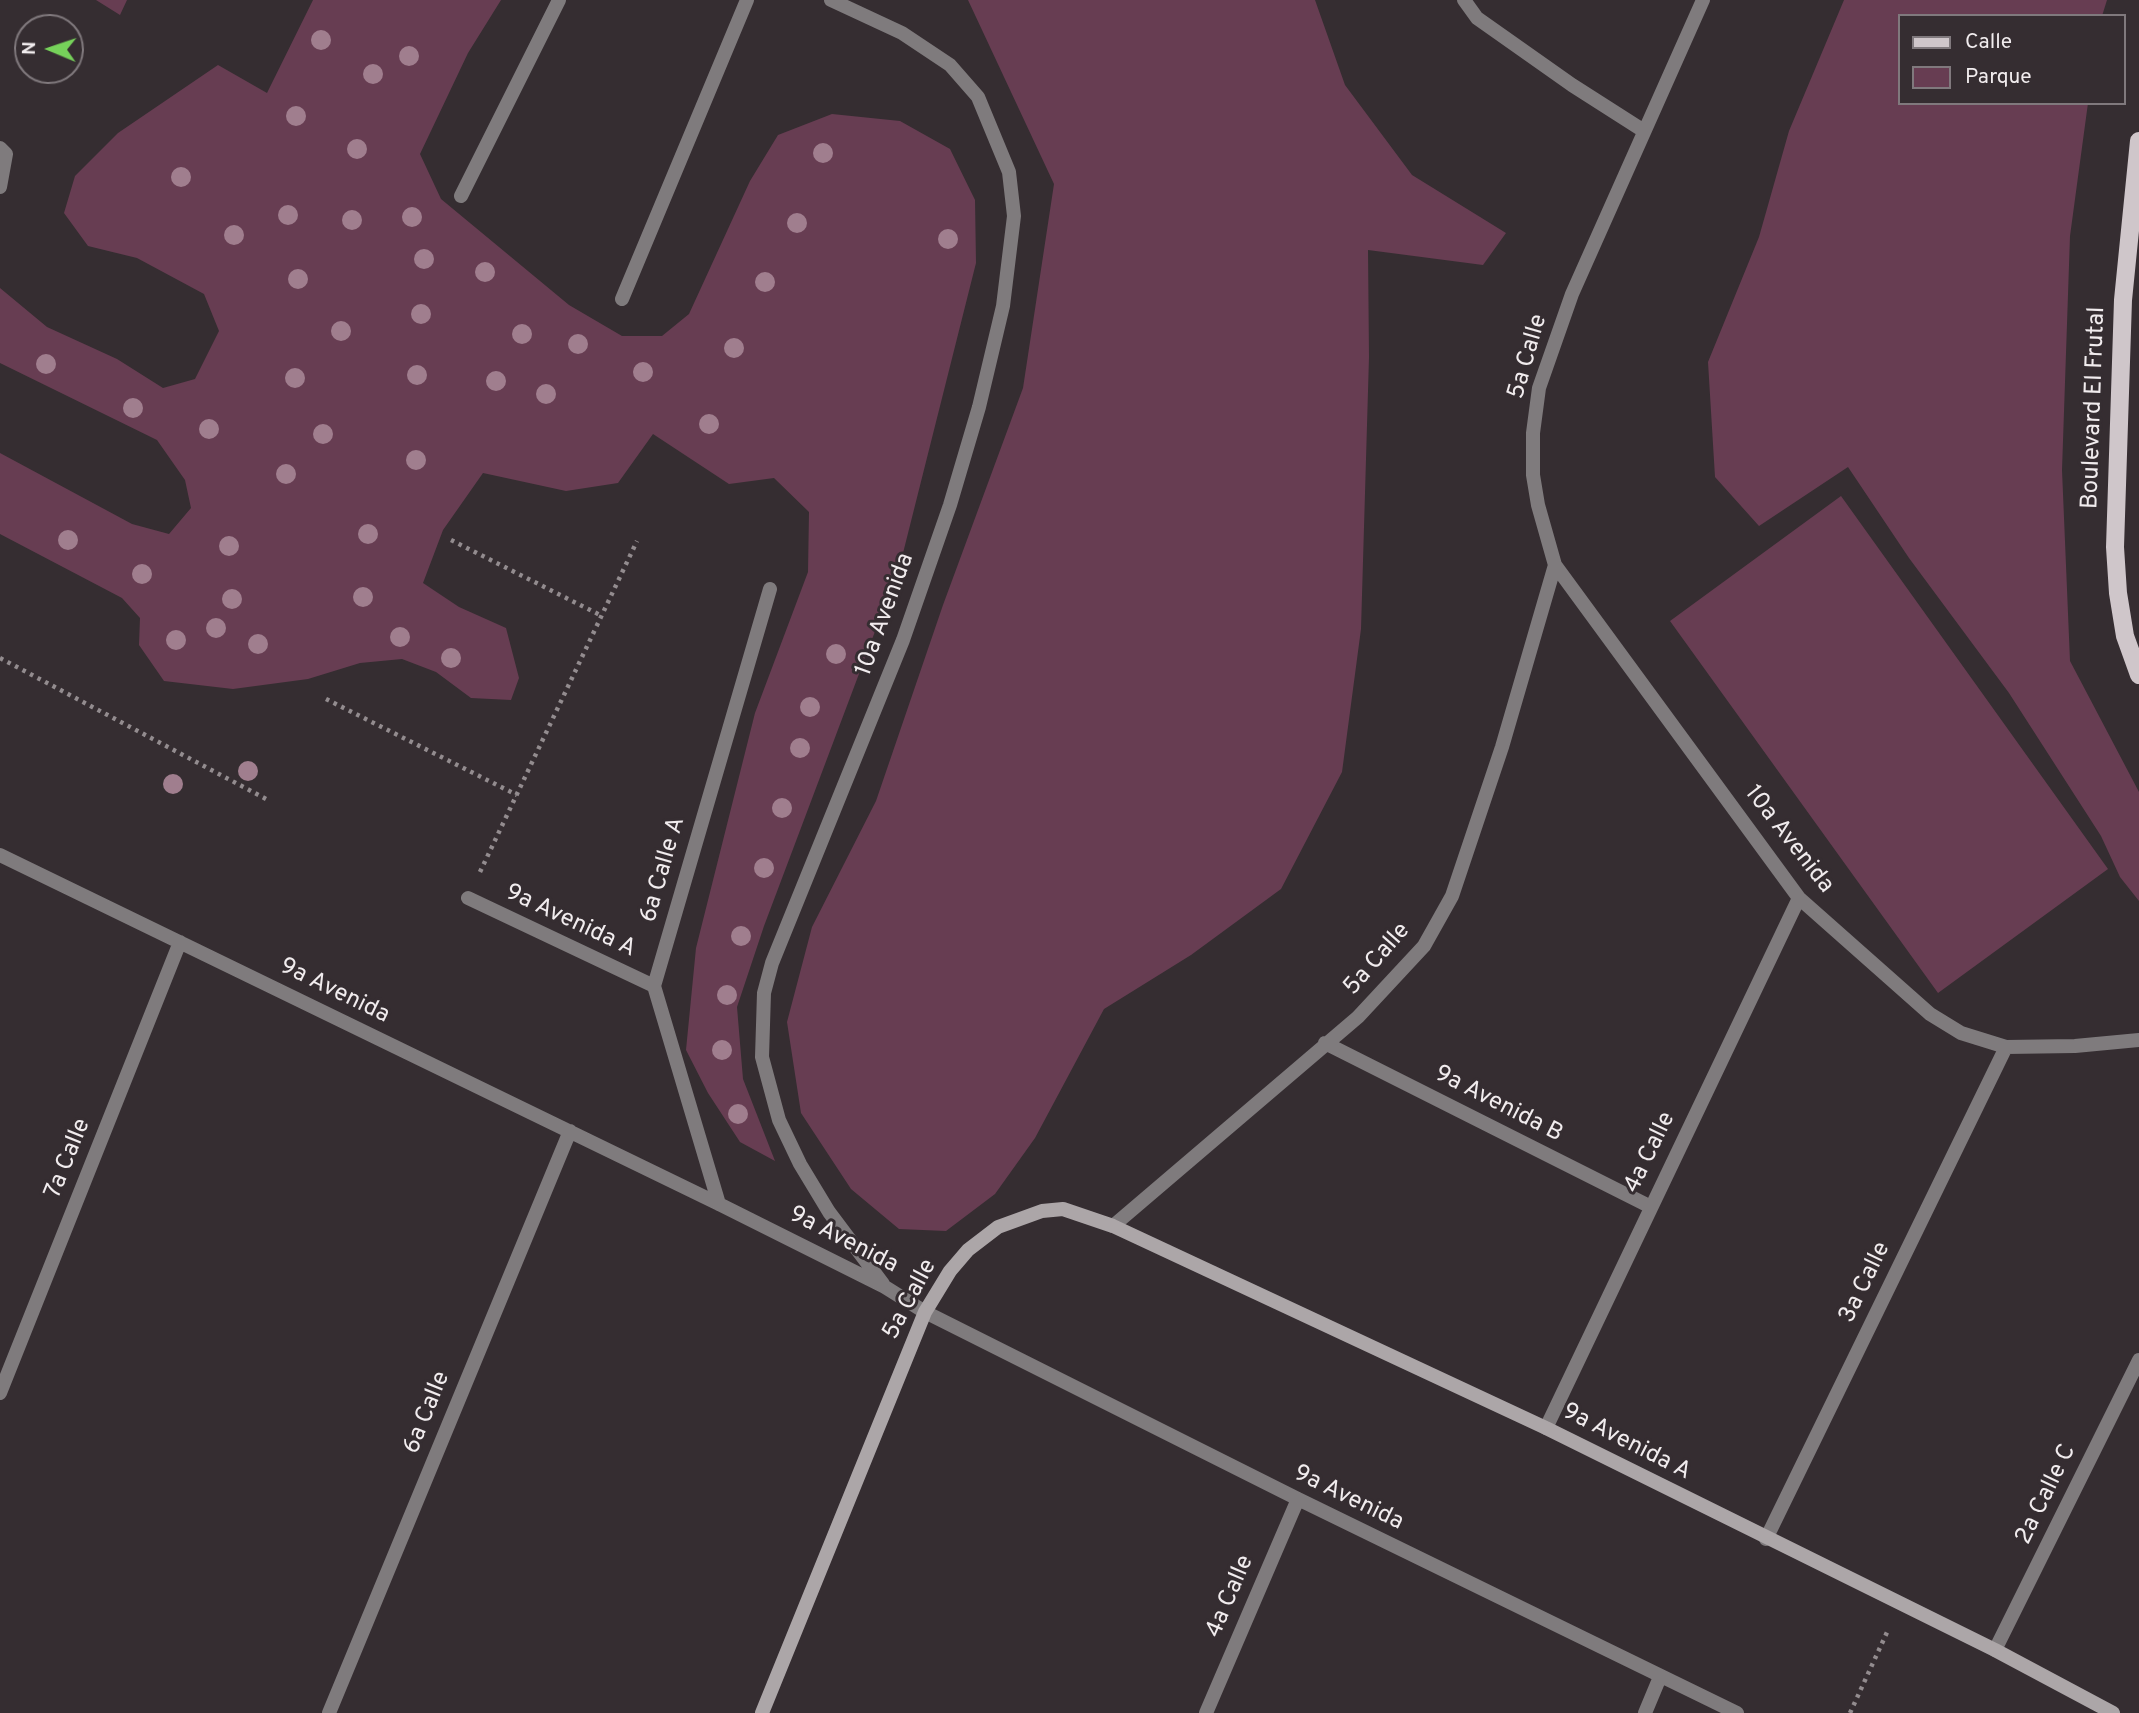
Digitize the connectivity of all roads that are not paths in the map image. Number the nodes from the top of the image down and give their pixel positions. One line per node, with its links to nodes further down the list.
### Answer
1 (559, 0): 10 (street)
2 (747, 0): 11 (street)
3 (831, 0): 27 (street, 10a Avenida)
4 (1464, 0): 6 (street)
5 (1703, 0): 6 (street, 5a Calle)
6 (1644, 131): 12 (street, 5a Calle)
7 (2139, 141): 14 (main road, Boulevard El Frutal)
8 (0, 148): 9 (street)
9 (0, 187)
10 (461, 196)
11 (622, 299)
12 (1555, 565): 17 (street, 10a Avenida); 21 (street, 5a Calle)
13 (770, 589): 19 (street, 6a Calle A)
14 (2139, 675)
15 (0, 855): 18 (street, 9a Avenida)
16 (468, 898): 19 (street, 9a Avenida A)
17 (1799, 898): 22 (street, 10a Avenida); 25 (street, 4a Calle)
18 (180, 942): 23 (street, 9a Avenida); 30 (street, 7a Calle)
19 (654, 986): 24 (street)
20 (2139, 1040): 22 (street, 10a Avenida)
21 (1325, 1043): 25 (street, 9a Avenida B); 26 (street, 5a Calle)
22 (2006, 1047): 33 (street, 3a Calle)
23 (570, 1131): 24 (street, 9a Avenida); 36 (street, 6a Calle)
24 (719, 1204): 27 (street, 9a Avenida)
25 (1650, 1207): 31 (street, 4a Calle)
26 (1113, 1226): 28 (street, 5a Calle); 31 (street, 9a Avenida A)
27 (886, 1287): 28 (street, 9a Avenida)
28 (925, 1312): 32 (street, 9a Avenida); 37 (street, 5a Calle)
29 (2139, 1360): 34 (street, 2a Calle C)
30 (0, 1393)
31 (1546, 1428): 33 (street, 9a Avenida A)
32 (1298, 1499): 35 (street, 9a Avenida); 38 (street, 4a Calle)
33 (1766, 1539): 34 (street, 9a Avenida A)
34 (1995, 1650): 41 (street, 9a Avenida A)
35 (1660, 1677): 39 (street); 40 (street, 9a Avenida)
36 (329, 1713)
37 (762, 1713)
38 (1206, 1713)
39 (1645, 1713)
40 (1737, 1713)
41 (2113, 1713)

